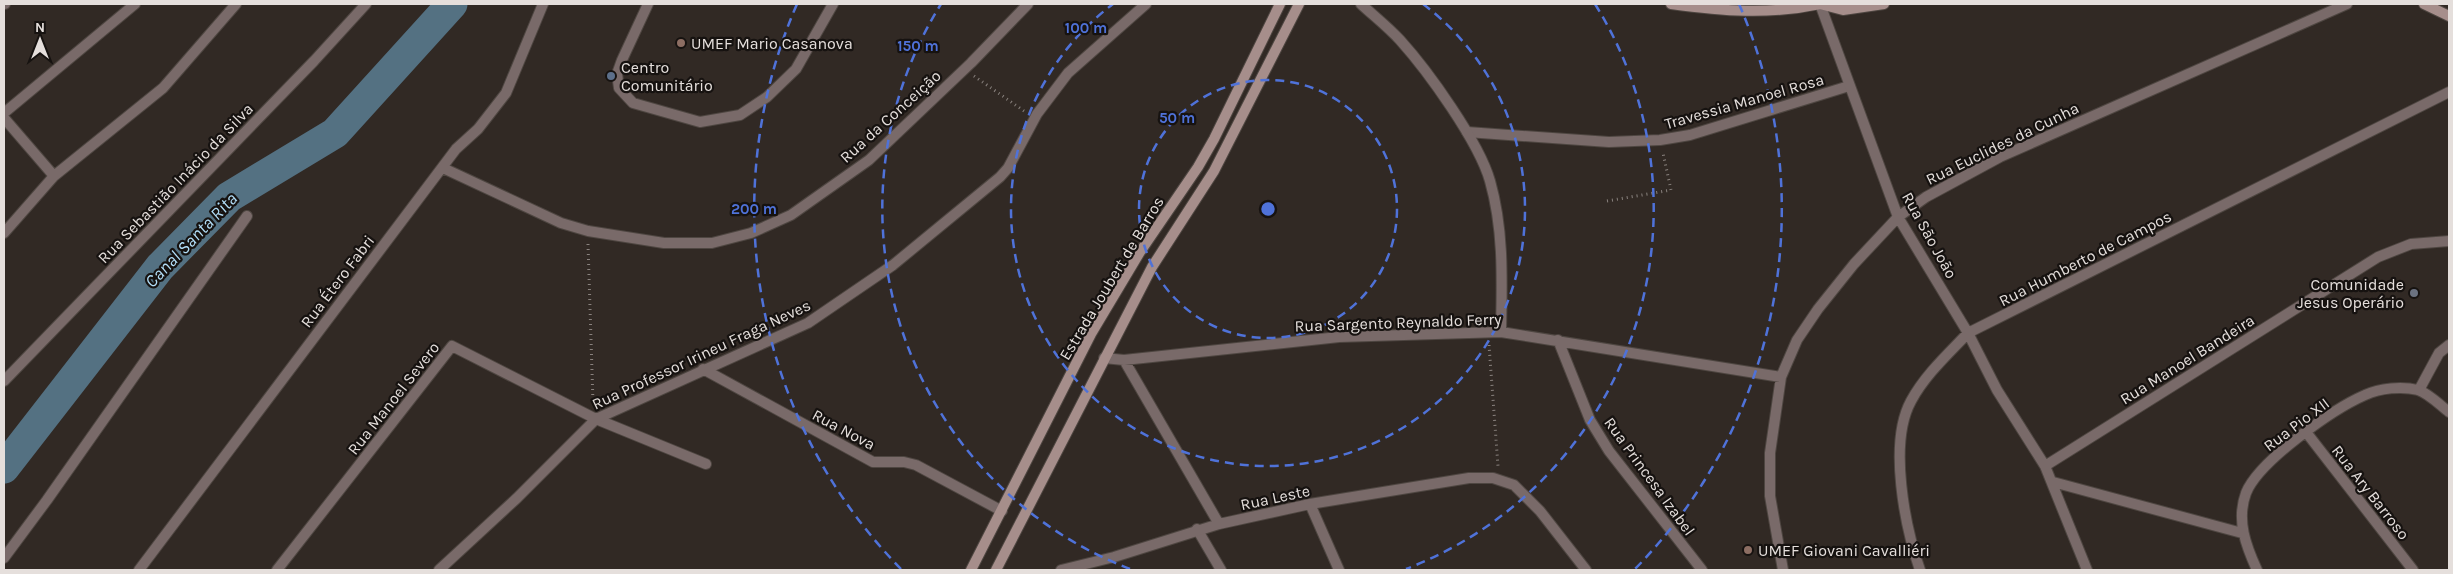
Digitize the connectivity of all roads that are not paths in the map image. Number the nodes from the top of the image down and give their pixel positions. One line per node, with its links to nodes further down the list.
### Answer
1 (135, 4): 20 (street)
2 (236, 4): 24 (street)
3 (366, 4): 37 (street, Rua Sebastião Inácio da Silva)
4 (543, 4): 23 (street, Rua Étero Fabri)
5 (648, 4): 6 (street)
6 (833, 4)
7 (1028, 4): 23 (street, Rua da Conceição)
8 (1146, 4): 35 (street, Rua Professor Irineu Fraga Neves)
9 (1280, 4): 46 (main road, Estrada Joubert de Barros)
10 (1299, 4): 33 (main road, Estrada Joubert de Barros)
11 (1361, 4): 22 (street)
12 (1671, 4): 13 (main road)
13 (1820, 4): 14 (main road); 18 (street, Rua São João)
14 (1884, 4)
15 (2347, 4): 26 (street, Rua Euclides da Cunha)
16 (2424, 4): 17 (main road)
17 (2449, 16)
18 (1849, 86): 22 (street, Travessia Manoel Rosa); 26 (street, Rua São João)
19 (2449, 92): 30 (street, Rua Humberto de Campos)
20 (4, 113)
21 (4, 118): 24 (street)
22 (1467, 132): 29 (street)
23 (442, 168): 51 (street, Rua Étero Fabri)
24 (54, 176): 27 (street)
25 (247, 216): 50 (street)
26 (1898, 216): 30 (street, Rua São João); 36 (street, Rua Euclides da Cunha)
27 (4, 233)
28 (2449, 240): 43 (street, Rua Manoel Bandeira)
29 (1502, 332): 31 (street, Rua Sargento Reynaldo Ferry); 34 (street, Rua Sargento Reynaldo Ferry)
30 (1968, 333): 43 (street, Rua São João); 62 (street, Rua Humberto de Campos)
31 (1558, 340): 36 (street, Rua Sargento Reynaldo Ferry); 60 (street, Rua Princesa Izabel)
32 (2449, 345): 38 (street)
33 (1104, 358): 34 (street, Rua Sargento Reynaldo Ferry); 55 (main road, Estrada Joubert de Barros)
34 (1124, 360): 47 (street)
35 (703, 369): 40 (street, Rua Professor Irineu Fraga Neves); 46 (street, Rua Nova)
36 (1781, 377): 61 (street, Rua Euclides da Cunha)
37 (4, 381)
38 (2419, 390): 39 (street); 41 (street, Rua Pio XII)
39 (2449, 412)
40 (595, 417): 42 (street, Rua Manoel Severo); 52 (street, Rua Manoel Severo); 53 (street, Rua Professor Irineu Fraga Neves)
41 (2306, 432): 49 (street, Rua Pio XII); 65 (street, Rua Ary Barroso)
42 (706, 464)
43 (2044, 466): 44 (street)
44 (2053, 482): 49 (street); 63 (street)
45 (1310, 504): 47 (street, Rua Leste); 58 (street); 59 (street, Rua Leste)
46 (1002, 511): 54 (main road, Estrada Joubert de Barros)
47 (1219, 524): 48 (street, Rua Leste)
48 (1196, 529): 56 (street, Rua Leste); 57 (street)
49 (2242, 533): 64 (street, Rua Pio XII)
50 (4, 558)
51 (139, 570)
52 (277, 570)
53 (439, 570)
54 (971, 570)
55 (996, 570)
56 (1061, 570)
57 (1222, 570)
58 (1339, 570)
59 (1586, 570)
60 (1702, 570)
61 (1783, 570)
62 (1920, 570)
63 (2086, 570)
64 (2257, 570)
65 (2413, 570)

